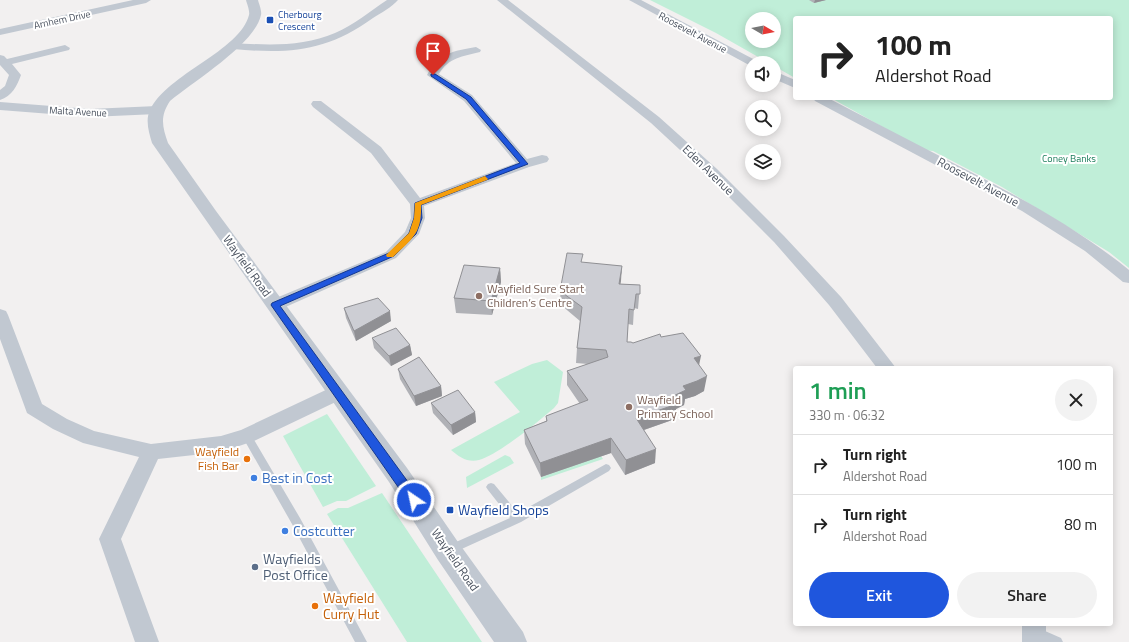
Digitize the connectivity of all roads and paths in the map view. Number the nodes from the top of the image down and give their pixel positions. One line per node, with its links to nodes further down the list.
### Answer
1 (90, 0): 7 (street)
2 (146, 0): 7 (street, Arnhem Drive)
3 (252, 0): 9 (street)
4 (393, 0): 9 (street)
5 (502, 0): 27 (street, Eden Avenue)
6 (634, 0): 12 (street, Roosevelt Avenue)
7 (98, 11): 8 (street, Arnhem Drive)
8 (0, 32)
9 (233, 46): 20 (street)
10 (65, 48): 13 (street)
11 (476, 50): 22 (street)
12 (745, 59)
13 (2, 60): 16 (street)
14 (781, 78): 15 (street)
15 (793, 84)
16 (0, 96)
17 (823, 100): 24 (street, Roosevelt Avenue)
18 (317, 104): 23 (street)
19 (0, 106): 20 (street, Malta Avenue)
20 (157, 110): 25 (street, Wayfield Road)
21 (542, 159): 22 (street)
22 (524, 164): 23 (street)
23 (417, 204): 25 (street)
24 (1129, 278)
25 (275, 305): 28 (street, Wayfield Road)
26 (0, 315): 30 (street)
27 (885, 366)
28 (337, 393): 29 (street); 34 (street, Wayfield Road)
29 (247, 436): 30 (street); 37 (lane)
30 (151, 452): 36 (street)
31 (606, 468): 33 (lane)
32 (491, 487): 33 (lane)
33 (517, 519): 34 (lane)
34 (448, 551): 38 (street, Wayfield Road)
35 (1034, 633): 39 (lane)
36 (147, 642)
37 (361, 642)
38 (512, 642)
39 (1057, 642)

